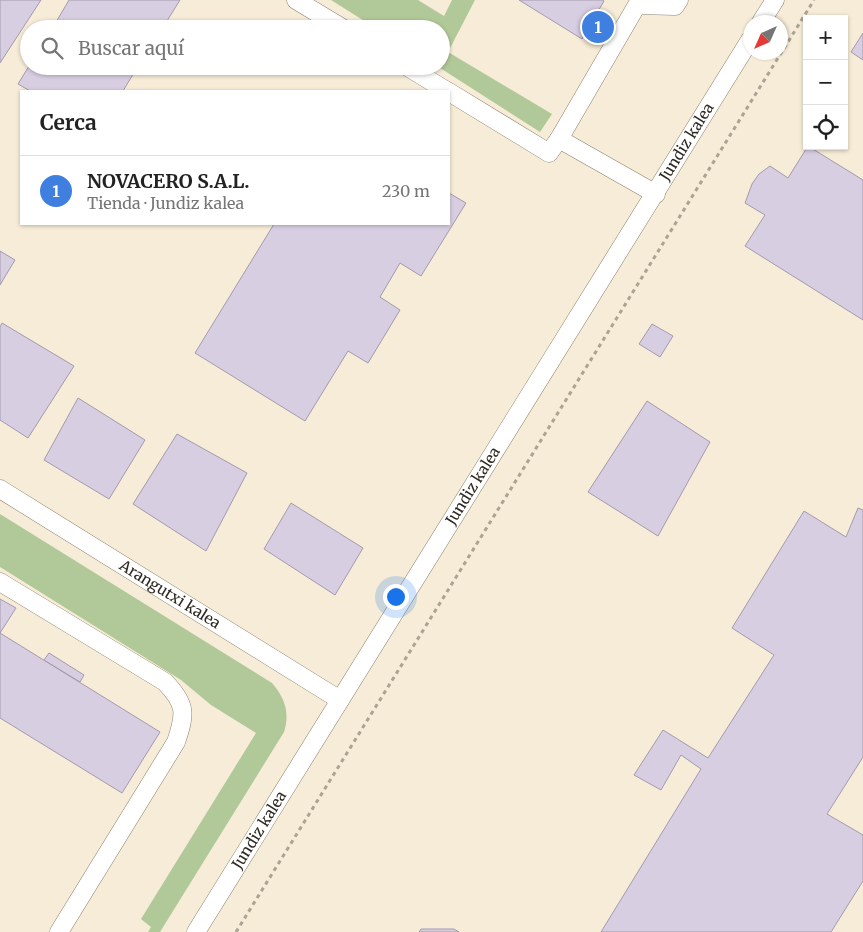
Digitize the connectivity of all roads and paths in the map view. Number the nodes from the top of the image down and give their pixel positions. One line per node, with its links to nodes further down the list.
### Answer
1 (296, 0): 7 (street)
2 (679, 0): 5 (street)
3 (775, 0): 6 (street)
4 (814, 0): 19 (path)
5 (633, 3): 12 (street)
6 (765, 15)
7 (329, 20)
8 (743, 51): 13 (street, Jundiz kalea)
9 (421, 75): 10 (street)
10 (445, 90)
11 (450, 93): 12 (street)
12 (559, 139): 13 (street)
13 (656, 194): 16 (street, Jundiz kalea)
14 (0, 489): 16 (street, Arangutxi kalea)
15 (0, 582): 17 (street)
16 (340, 700): 18 (street, Jundiz kalea)
17 (59, 932)
18 (196, 932)
19 (236, 932)

